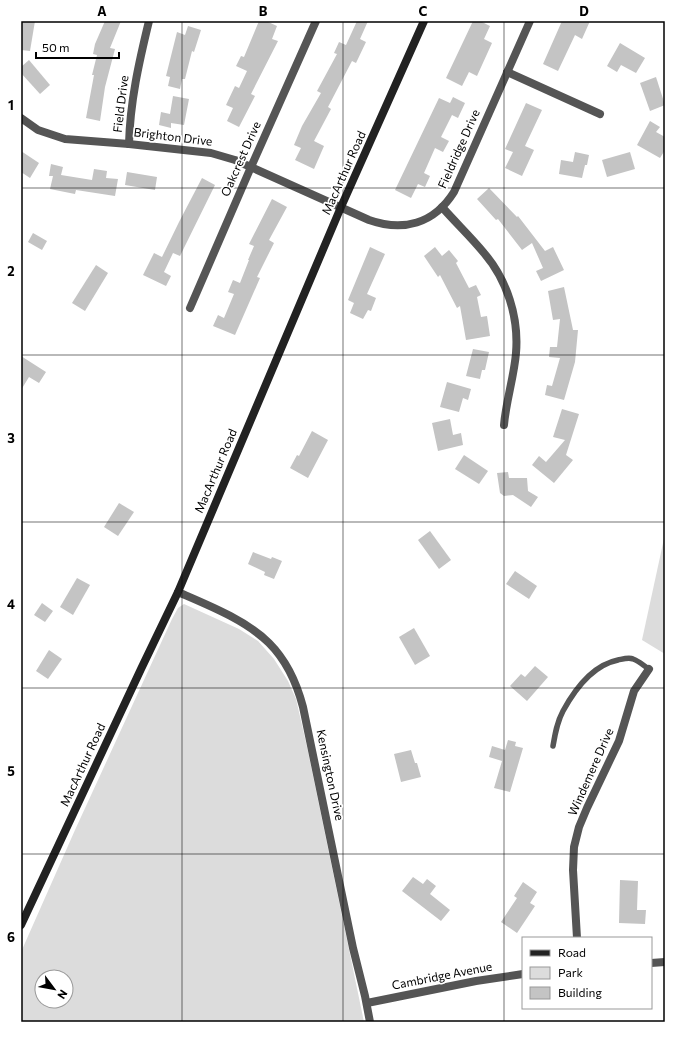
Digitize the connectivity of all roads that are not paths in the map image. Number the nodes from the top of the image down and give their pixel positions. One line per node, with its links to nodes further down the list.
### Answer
1 (149, 21): 8 (street, Field Drive)
2 (316, 21): 9 (street, Oakcrest Drive)
3 (424, 21): 10 (street, MacArthur Road)
4 (530, 21): 5 (street, Fieldridge Drive)
5 (507, 72): 6 (street); 11 (street, Fieldridge Drive)
6 (600, 114)
7 (21, 118): 8 (street, Brighton Drive)
8 (129, 144): 9 (street, Brighton Drive)
9 (250, 167): 10 (street, Brighton Drive); 12 (street, Oakcrest Drive)
10 (341, 207): 11 (street, Fieldridge Drive); 14 (street, MacArthur Road)
11 (442, 207): 13 (street)
12 (190, 308)
13 (504, 425)
14 (178, 592): 17 (street, MacArthur Road); 22 (street, Kensington Drive)
15 (649, 669): 16 (lane); 18 (street, Windemere Drive)
16 (553, 746)
17 (21, 925)
18 (577, 937)
19 (665, 962): 20 (street)
20 (652, 963)
21 (522, 974): 22 (street, Cambridge Avenue)
22 (367, 1003): 23 (street, Kensington Drive)
23 (370, 1022)

